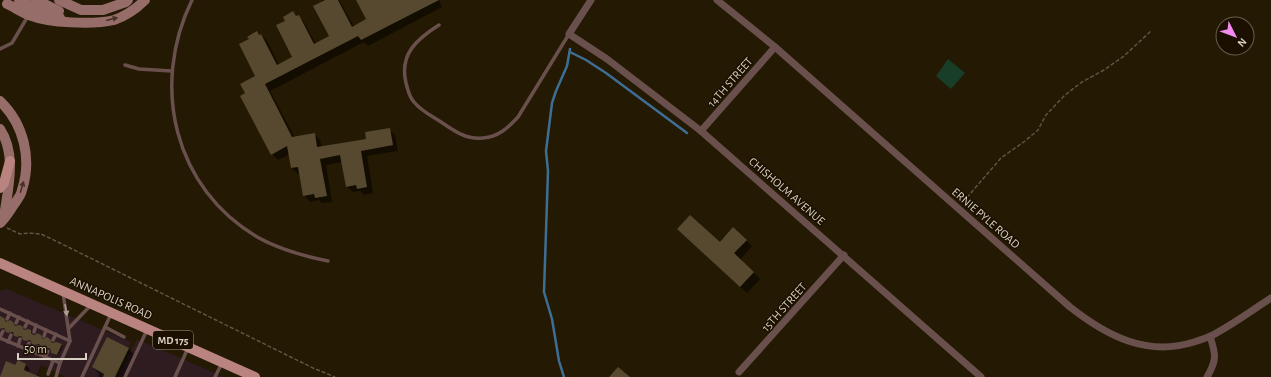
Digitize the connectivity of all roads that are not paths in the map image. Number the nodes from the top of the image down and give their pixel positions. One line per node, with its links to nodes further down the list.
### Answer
1 (19, 0): 9 (street)
2 (60, 0): 3 (street)
3 (128, 0)
4 (145, 0): 10 (street, one-way to 4)
5 (192, 0): 16 (lane)
6 (591, 0): 12 (street)
7 (717, 0): 13 (street, ERNIE PYLE ROAD)
8 (7, 4): 9 (street)
9 (34, 4): 10 (street); 10 (street); 14 (lane)
10 (74, 21)
11 (439, 25): 12 (lane)
12 (570, 34): 19 (street, CHISHOLM AVENUE)
13 (776, 47): 19 (street, 14TH STREET); 47 (street, ERNIE PYLE ROAD)
14 (0, 49)
15 (125, 65): 16 (lane)
16 (171, 71): 24 (lane)
17 (0, 101): 22 (street, one-way to 17)
18 (0, 129): 20 (street)
19 (702, 131): 23 (street, CHISHOLM AVENUE)
20 (10, 161): 21 (main road); 22 (street)
21 (0, 188)
22 (3, 224)
23 (844, 255): 66 (street, 15TH STREET); 73 (street, CHISHOLM AVENUE)
24 (328, 261)
25 (0, 263): 26 (main road, ANNAPOLIS ROAD / MD 175)
26 (63, 291): 28 (main road, ANNAPOLIS ROAD / MD 175); 39 (lane, one-way to 39)
27 (1271, 298): 47 (street, ERNIE PYLE ROAD)
28 (92, 304): 31 (main road, ANNAPOLIS ROAD / MD 175); 39 (lane)
29 (0, 309): 30 (lane)
30 (10, 313): 32 (lane); 33 (lane)
31 (111, 313): 37 (lane); 40 (main road, ANNAPOLIS ROAD / MD 175)
32 (19, 317): 34 (lane); 35 (lane)
33 (7, 319)
34 (28, 322): 36 (lane); 38 (lane)
35 (16, 323)
36 (36, 326): 41 (lane); 43 (lane)
37 (105, 327): 49 (lane); 68 (lane)
38 (25, 328)
39 (69, 328): 52 (lane)
40 (147, 329): 57 (main road, ANNAPOLIS ROAD / MD 175); 69 (lane)
41 (46, 330): 44 (lane); 46 (lane)
42 (3, 331): 48 (lane)
43 (34, 332)
44 (56, 334): 51 (lane); 52 (lane)
45 (11, 335): 53 (lane)
46 (44, 336)
47 (1210, 336): 74 (street)
48 (0, 337): 53 (lane)
49 (124, 337)
50 (20, 339): 55 (lane)
51 (53, 340)
52 (70, 341): 64 (lane)
53 (8, 342): 55 (lane)
54 (29, 343): 58 (lane)
55 (18, 346): 58 (lane)
56 (38, 347): 60 (lane)
57 (189, 347): 63 (main road, ANNAPOLIS ROAD / MD 175); 70 (lane)
58 (26, 349): 60 (lane)
59 (48, 351): 61 (lane)
60 (36, 353): 61 (lane)
61 (45, 357): 62 (lane)
62 (53, 361): 64 (lane); 65 (lane)
63 (222, 362): 71 (lane); 72 (main road, ANNAPOLIS ROAD / MD 175)
64 (60, 363): 67 (lane)
65 (48, 374)
66 (739, 375)
67 (56, 377)
68 (82, 377)
69 (125, 377)
70 (175, 377)
71 (216, 377)
72 (255, 377)
73 (981, 377)
74 (1207, 377)

